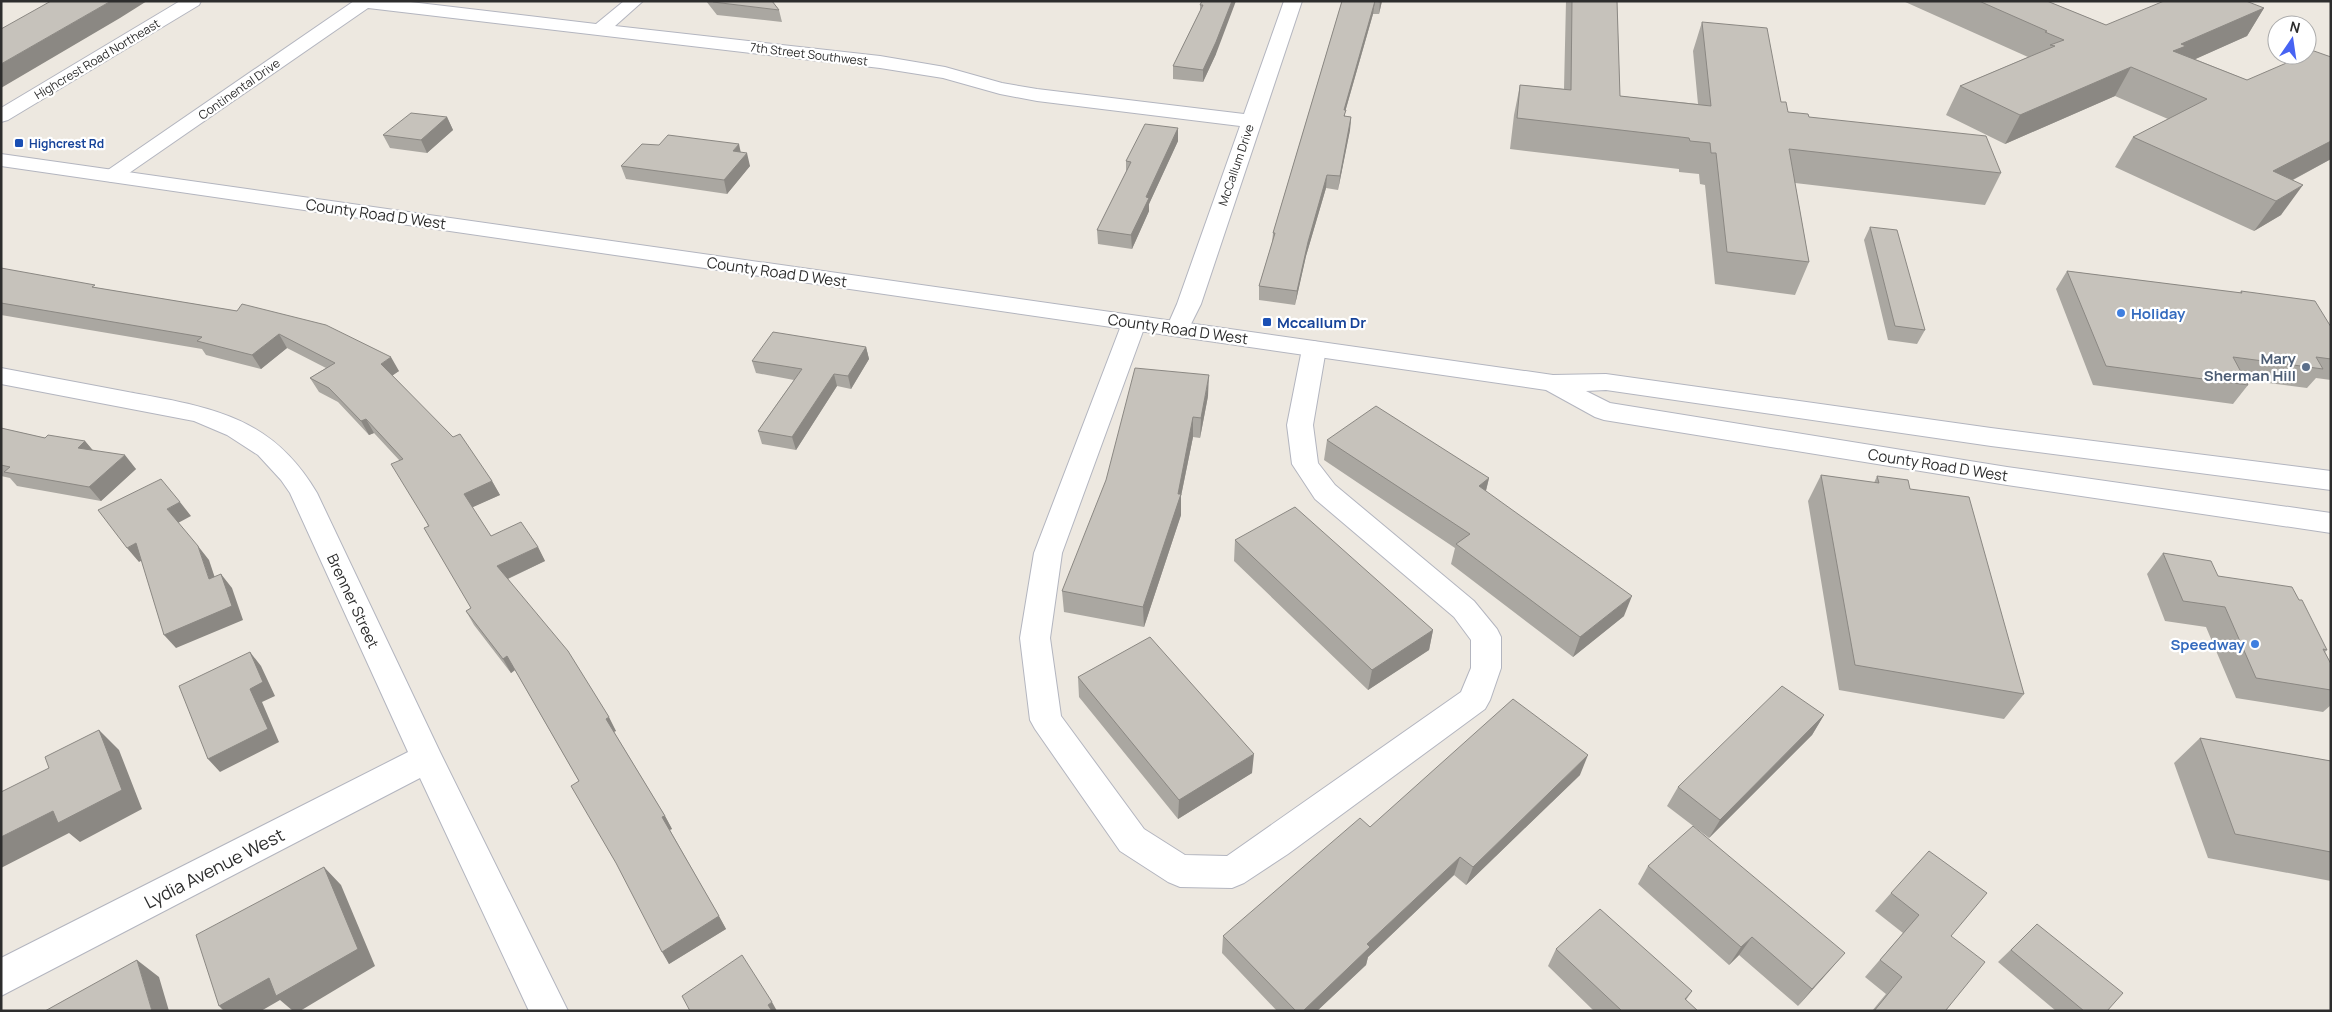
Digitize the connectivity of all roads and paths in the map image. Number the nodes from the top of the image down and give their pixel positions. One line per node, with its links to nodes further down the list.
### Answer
1 (193, 1): 6 (street, Highcrest Road Northeast)
2 (635, 1): 5 (street)
3 (1293, 1): 7 (street, McCallum Drive)
4 (365, 2): 5 (street, 7th Street Southwest); 9 (street, Continental Drive)
5 (600, 29): 7 (street, 7th Street Southwest)
6 (1, 116)
7 (1251, 121): 11 (street, McCallum Drive)
8 (1, 160): 9 (street, County Road D West)
9 (112, 176): 10 (street, County Road D West)
10 (1134, 323): 11 (street, County Road D West); 12 (street)
11 (1178, 329): 12 (street, County Road D West)
12 (1314, 349): 14 (street, County Road D West)
13 (1, 376): 17 (street, Brenner Street)
14 (1553, 383): 15 (street, County Road D West); 16 (street, County Road D West)
15 (2331, 481)
16 (2331, 523)
17 (427, 758): 18 (street, Lydia Avenue West); 19 (street, Brenner Street)
18 (1, 978)
19 (548, 1011)

